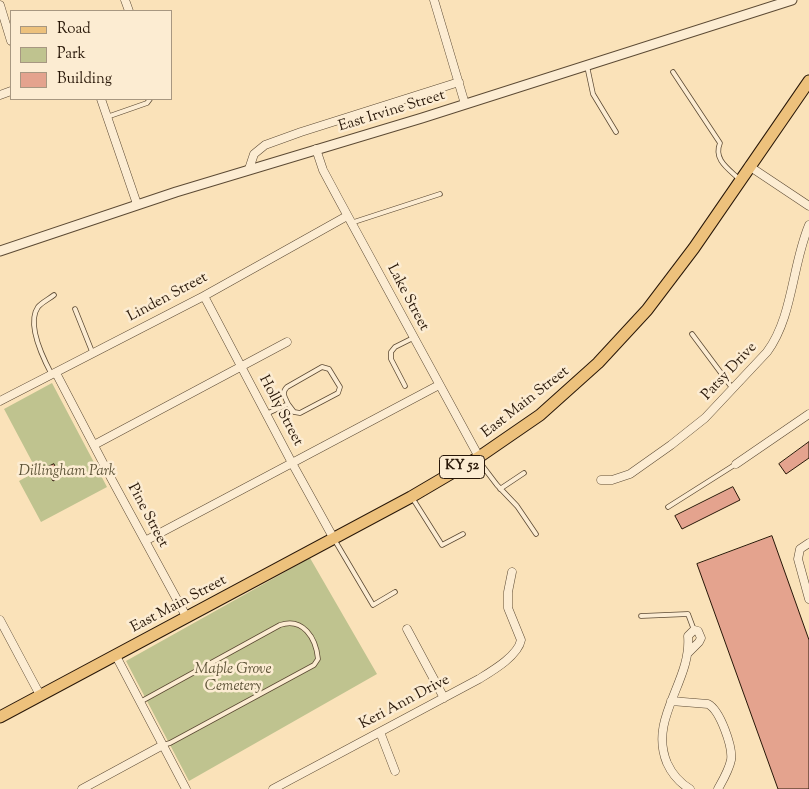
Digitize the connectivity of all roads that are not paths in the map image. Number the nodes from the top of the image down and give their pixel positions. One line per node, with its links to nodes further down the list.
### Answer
1 (434, 0): 8 (street)
2 (787, 1): 5 (street, East Irvine Street)
3 (0, 5): 4 (street)
4 (10, 38)
5 (587, 66): 11 (street, East Irvine Street); 13 (lane)
6 (673, 72): 17 (lane)
7 (809, 80): 15 (main road, East Main Street / KY 52)
8 (459, 82): 11 (street); 16 (street)
9 (101, 100): 12 (street)
10 (149, 100): 12 (lane)
11 (465, 104): 14 (street, East Irvine Street)
12 (107, 117): 19 (street)
13 (616, 132)
14 (316, 150): 16 (street, East Irvine Street); 21 (street, Lake Street)
15 (749, 166): 17 (main road, East Main Street / KY 52); 20 (street)
16 (249, 169): 19 (street, East Irvine Street)
17 (740, 180): 41 (main road, East Main Street / KY 52)
18 (440, 194): 21 (lane)
19 (137, 204): 23 (street, East Irvine Street)
20 (809, 206)
21 (349, 220): 25 (street, Linden Street); 28 (street, Lake Street)
22 (809, 225): 35 (street, Patsy Drive)
23 (0, 251)
24 (54, 295): 32 (lane)
25 (204, 296): 30 (street, Linden Street); 31 (street, Holly Street)
26 (75, 309): 30 (lane)
27 (692, 334): 35 (lane)
28 (413, 338): 33 (street, Lake Street); 34 (lane)
29 (287, 342): 31 (street)
30 (92, 354): 32 (street, Linden Street)
31 (242, 367): 38 (street, Holly Street); 40 (street)
32 (54, 374): 36 (street, Linden Street); 40 (street, Pine Street)
33 (439, 385): 41 (street, Lake Street); 42 (street)
34 (405, 386)
35 (733, 389): 45 (street, Patsy Drive)
36 (0, 401)
37 (288, 404): 37 (lane); 38 (lane)
38 (266, 414): 42 (street, Holly Street)
39 (809, 414): 43 (street)
40 (94, 446): 52 (street, Pine Street)
41 (478, 458): 46 (lane); 47 (main road, East Main Street / KY 52)
42 (292, 463): 51 (street, Holly Street); 52 (street)
43 (736, 464): 48 (lane)
44 (524, 473): 46 (lane)
45 (601, 480)
46 (500, 489): 50 (lane)
47 (412, 497): 49 (lane); 51 (main road, East Main Street / KY 52)
48 (668, 507)
49 (463, 534)
50 (536, 534)
51 (334, 539): 55 (lane); 58 (main road, East Main Street / KY 52)
52 (146, 541): 58 (street, Pine Street)
53 (809, 544): 56 (street)
54 (512, 572): 64 (street, Keri Ann Drive)
55 (395, 592)
56 (809, 599)
57 (641, 616): 61 (lane)
58 (187, 618): 62 (main road, East Main Street / KY 52)
59 (0, 620): 63 (street)
60 (407, 629): 64 (street)
61 (694, 630): 65 (street)
62 (116, 656): 63 (main road, East Main Street / KY 52); 66 (street)
63 (40, 695): 67 (main road, East Main Street / KY 52)
64 (444, 698): 68 (street, Keri Ann Drive)
65 (671, 700): 74 (street); 75 (street)
66 (140, 702): 69 (street); 69 (lane)
67 (0, 717)
68 (380, 732): 70 (street); 73 (street, Keri Ann Drive)
69 (163, 745): 71 (street); 72 (street)
70 (395, 770)
71 (82, 789)
72 (186, 789)
73 (273, 789)
74 (690, 789)
75 (718, 789)

